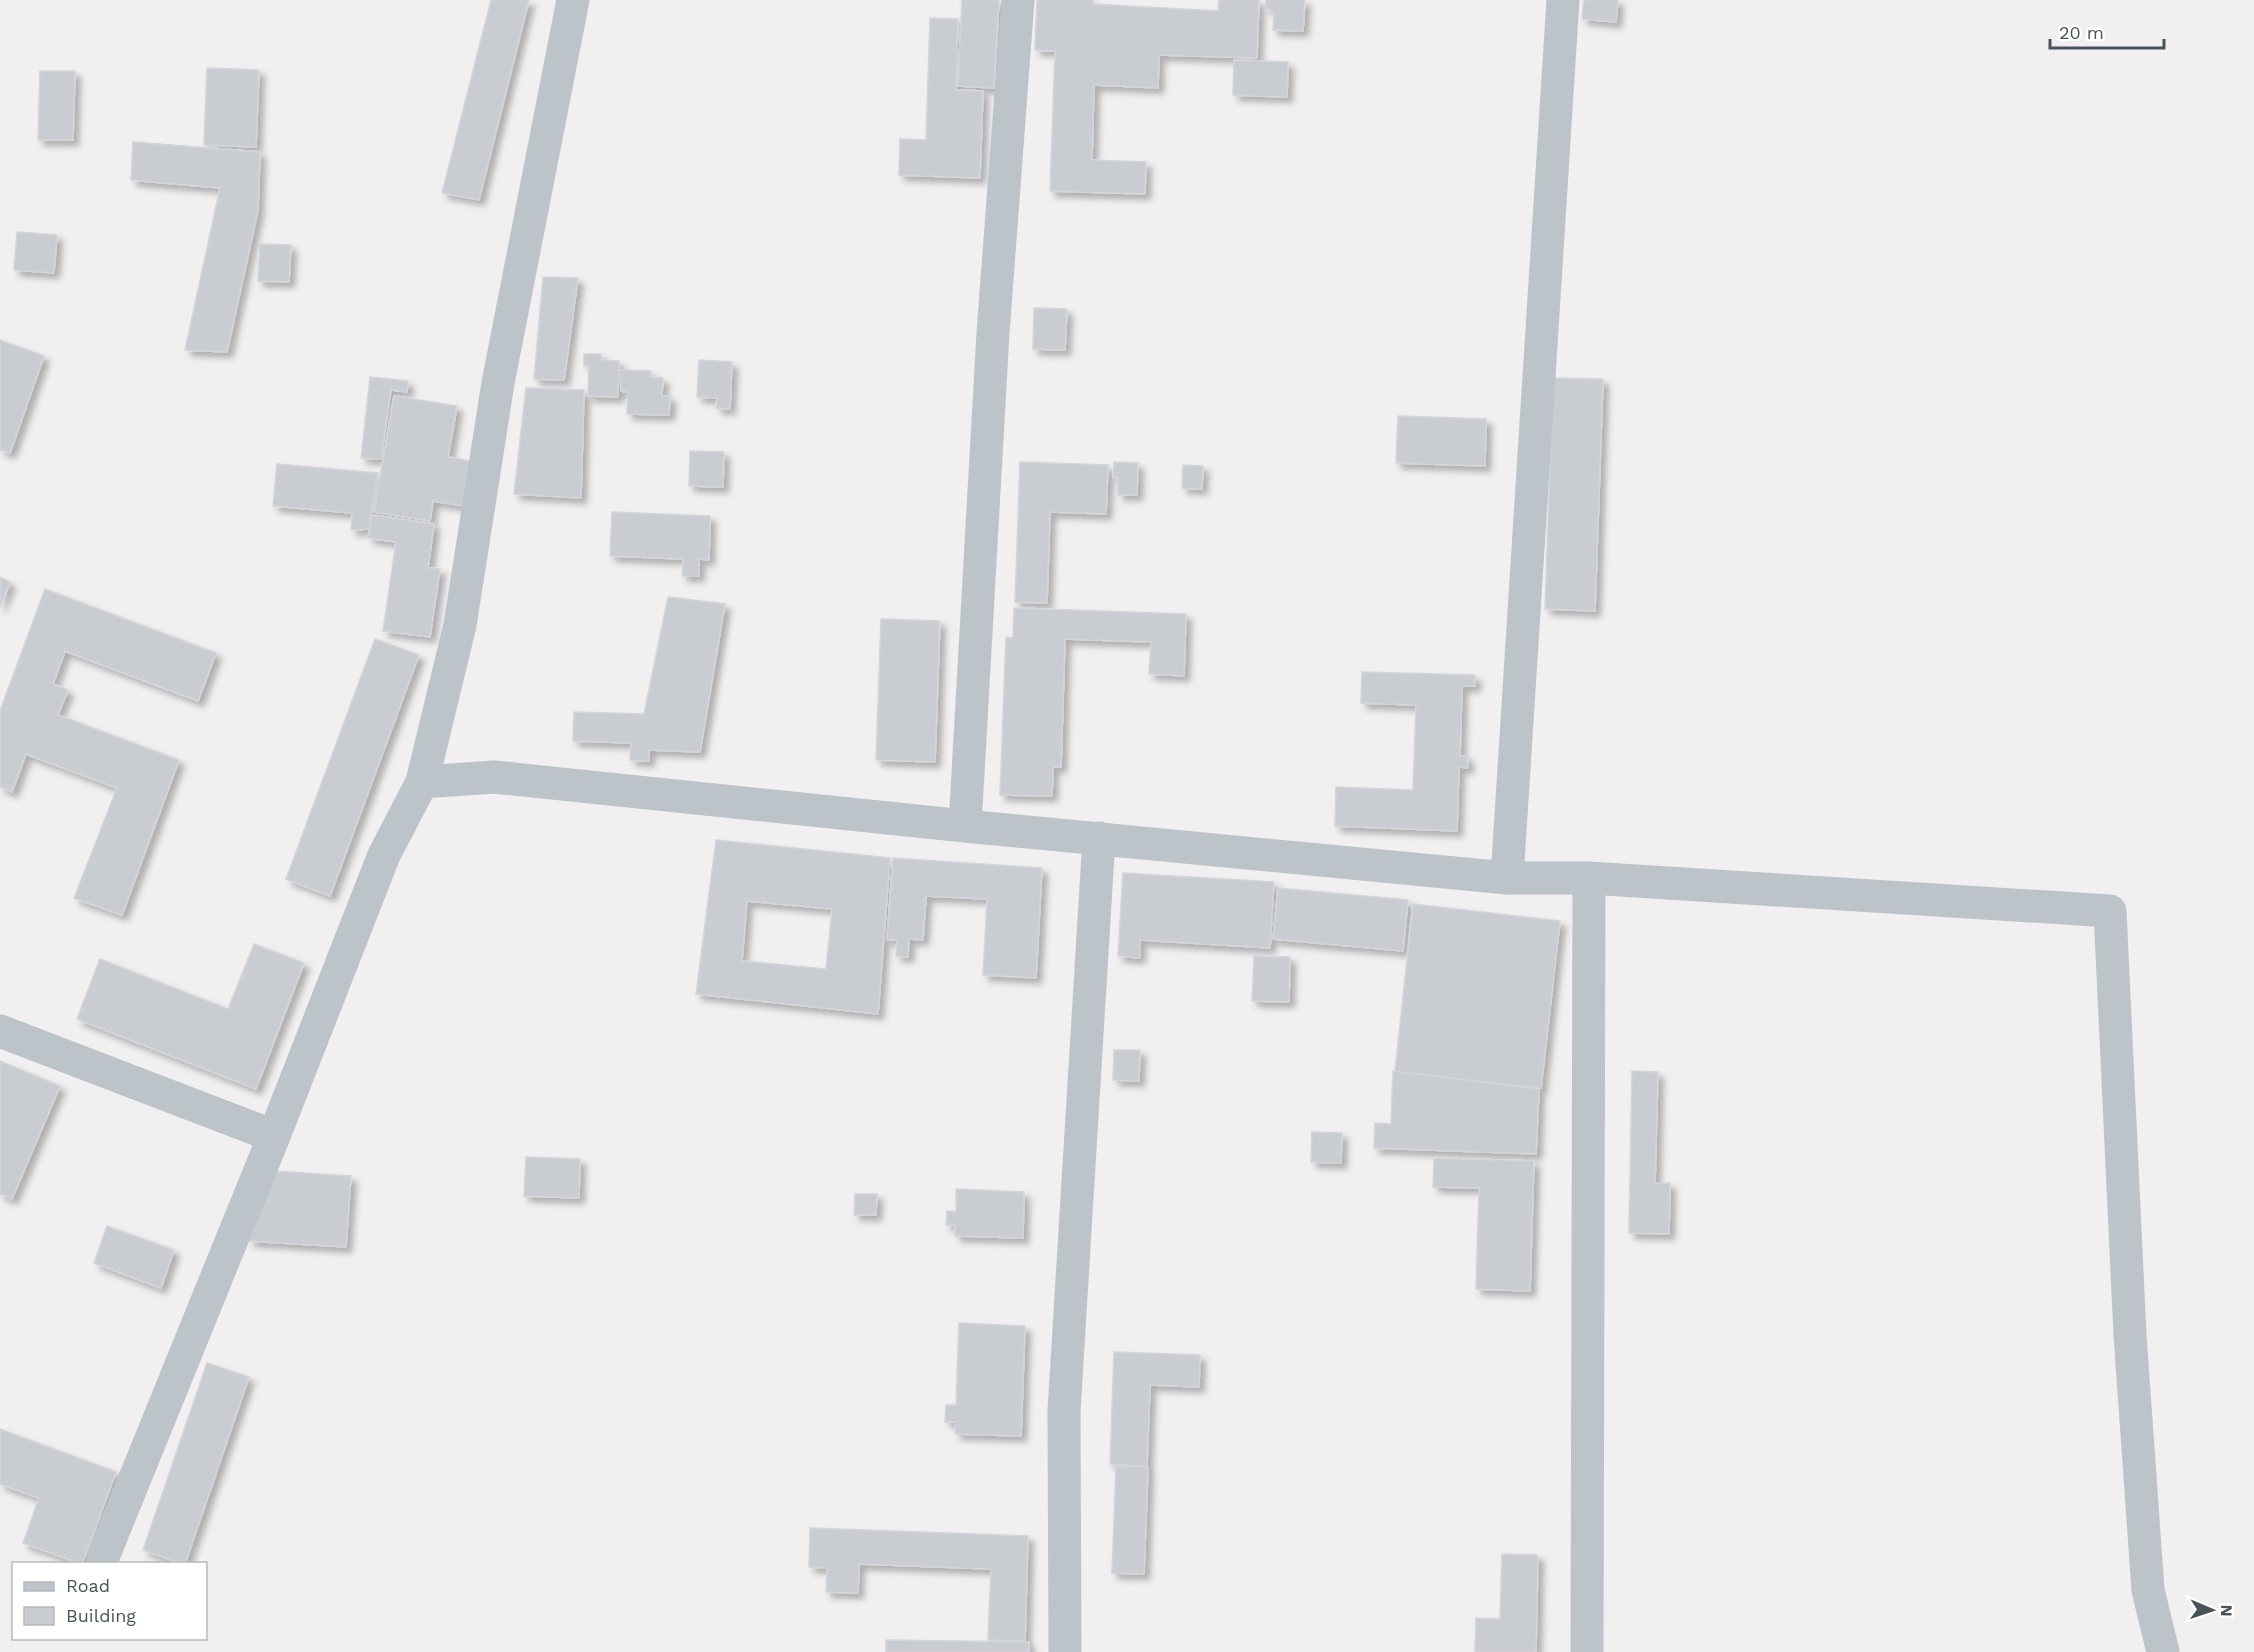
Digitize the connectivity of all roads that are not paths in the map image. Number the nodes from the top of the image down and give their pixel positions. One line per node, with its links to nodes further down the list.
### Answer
1 (573, 0): 4 (street)
2 (1018, 0): 5 (street)
3 (1563, 0): 7 (street)
4 (422, 782): 5 (street); 10 (street)
5 (964, 826): 6 (street)
6 (1099, 838): 7 (street); 12 (street)
7 (1507, 878): 8 (street)
8 (1589, 878): 13 (street); 14 (street)
9 (0, 1031): 10 (street)
10 (274, 1136): 11 (street)
11 (103, 1557)
12 (1065, 1652)
13 (1587, 1652)
14 (2163, 1652)

